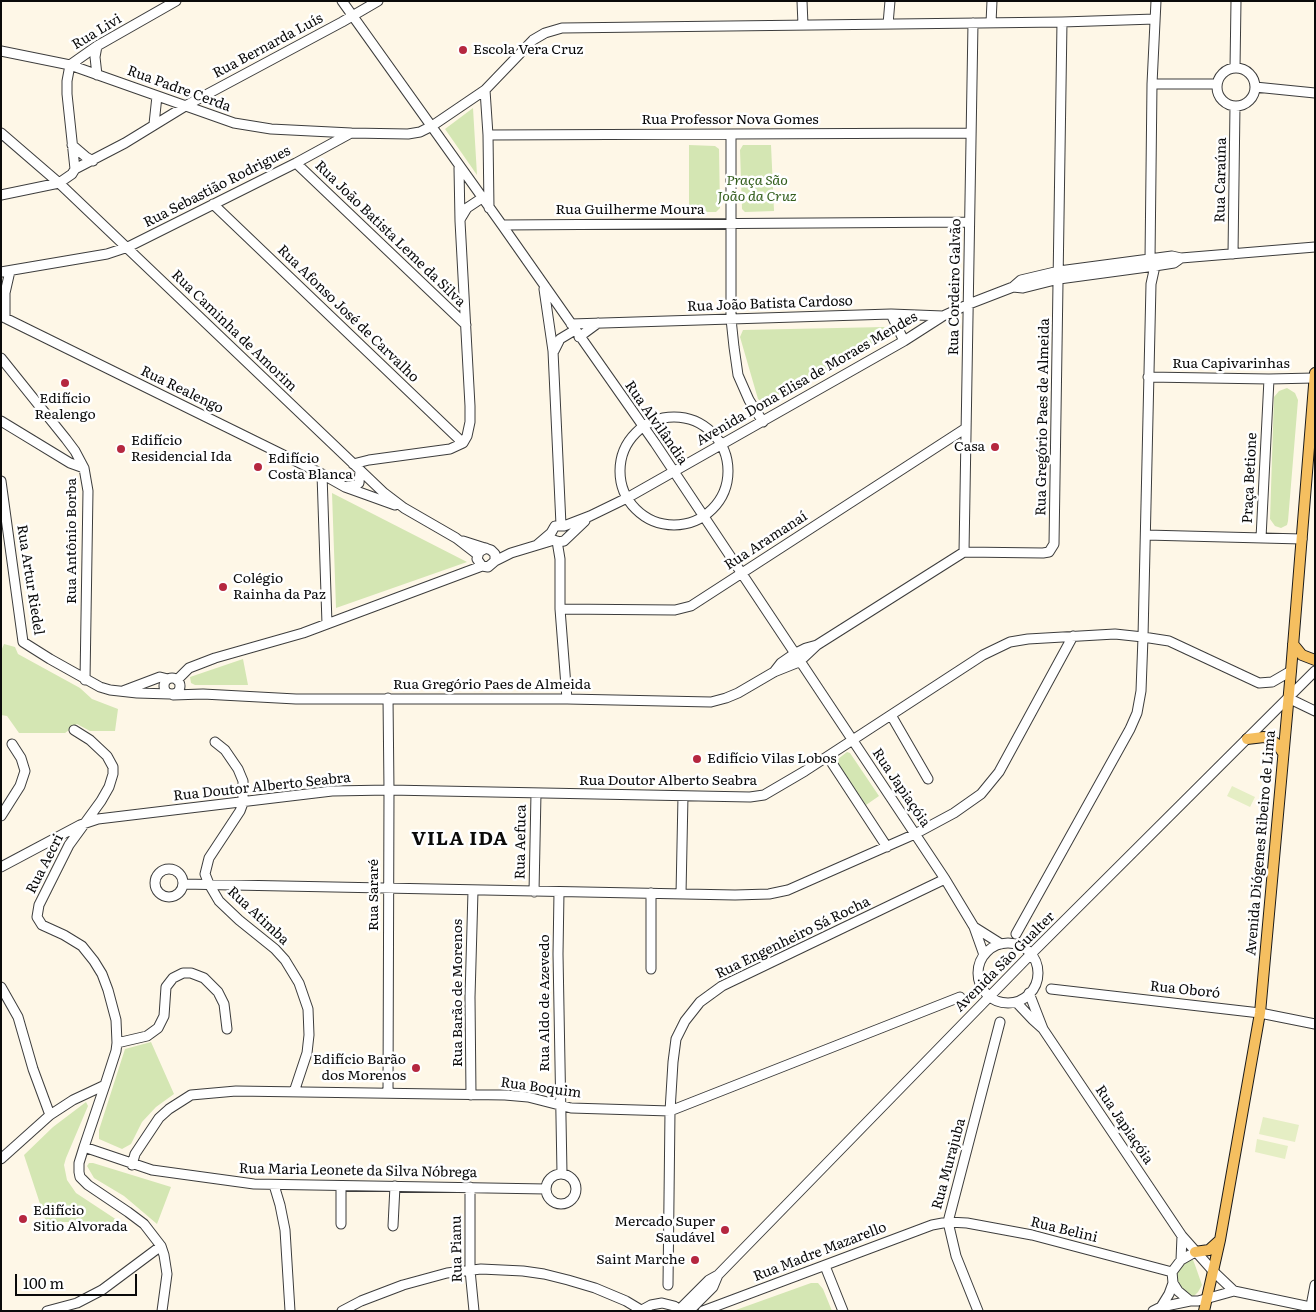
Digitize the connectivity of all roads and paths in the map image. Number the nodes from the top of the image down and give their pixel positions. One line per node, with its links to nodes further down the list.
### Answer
1 (176, 1): 16 (street, Rua Livi)
2 (342, 1): 9 (street, Rua Alvilândia)
3 (378, 1): 9 (street, Rua Bernarda Luís)
4 (802, 1): 15 (street)
5 (890, 1): 14 (street)
6 (992, 1): 11 (street)
7 (1156, 1): 10 (street)
8 (1236, 1): 19 (street)
9 (352, 17): 27 (street, Rua Bernarda Luís); 30 (street, Rua Alvilândia)
10 (1155, 19): 12 (street, Rua Sebastião Rodrigues); 21 (street)
11 (990, 22): 12 (street, Rua Sebastião Rodrigues); 13 (street, Rua Sebastião Rodrigues)
12 (1062, 22): 56 (street, Rua Gregório Paes de Almeida)
13 (973, 23): 14 (street, Rua Sebastião Rodrigues); 33 (street, Rua Cordeiro Galvão)
14 (888, 24): 15 (street, Rua Sebastião Rodrigues)
15 (803, 25): 24 (street, Rua Sebastião Rodrigues)
16 (98, 46): 18 (street, Rua Livi); 20 (street)
17 (1, 52): 18 (street, Rua Padre Cerda)
18 (70, 65): 20 (street, Rua Padre Cerda); 36 (street, Rua Livi)
19 (1235, 68): 22 (street); 23 (street)
20 (97, 74): 26 (street, Rua Padre Cerda)
21 (1152, 84): 22 (street); 54 (street)
22 (1217, 84): 28 (street)
23 (1255, 87): 25 (street); 28 (street)
24 (485, 90): 30 (street, Rua Sebastião Rodrigues); 35 (street)
25 (1315, 93)
26 (156, 96): 27 (street, Rua Padre Cerda); 29 (street)
27 (187, 105): 29 (street, Rua Bernarda Luís); 32 (street, Rua Padre Cerda)
28 (1236, 106): 53 (street, Rua Caraúna)
29 (154, 124): 37 (street, Rua Bernarda Luís)
30 (432, 126): 32 (street, Rua Sebastião Rodrigues); 39 (street, Rua Alvilândia)
31 (1, 133): 41 (street, Rua Caminha de Amorim)
32 (351, 133): 38 (street, Rua Sebastião Rodrigues)
33 (971, 133): 34 (street, Rua Professor Nova Gomes); 48 (street, Rua Cordeiro Galvão)
34 (731, 134): 35 (street, Rua Professor Nova Gomes); 49 (street)
35 (488, 135): 46 (street)
36 (72, 146): 37 (street); 40 (street, Rua Livi)
37 (93, 161): 40 (street, Rua Bernarda Luís)
38 (296, 163): 45 (street, Rua Sebastião Rodrigues); 64 (street, Rua João Batista Leme da Silva)
39 (459, 168): 44 (street, Rua Alvilândia); 47 (street)
40 (73, 171): 41 (street, Rua Bernarda Luís); 42 (street)
41 (59, 183): 42 (street, Rua Caminha de Amorim); 43 (street)
42 (71, 194): 51 (street, Rua Caminha de Amorim)
43 (1, 195)
44 (482, 198): 46 (street, Rua Alvilândia); 47 (street)
45 (213, 204): 51 (street, Rua Sebastião Rodrigues); 77 (street, Rua Afonso José de Carvalho)
46 (490, 208): 50 (street, Rua Alvilândia)
47 (460, 221): 64 (street)
48 (969, 222): 49 (street, Rua Guilherme Moura); 58 (street, Rua Cordeiro Galvão)
49 (731, 223): 50 (street, Rua Guilherme Moura); 62 (street)
50 (502, 225): 57 (street, Rua Alvilândia)
51 (128, 247): 55 (street, Rua Sebastião Rodrigues); 80 (street, Rua Caminha de Amorim)
52 (1315, 247): 53 (street, Avenida Dona Elisa de Moraes Mendes)
53 (1233, 254): 54 (street, Avenida Dona Elisa de Moraes Mendes)
54 (1151, 264): 56 (street, Avenida Dona Elisa de Moraes Mendes); 70 (street)
55 (6, 272): 61 (street)
56 (1059, 275): 58 (street, Avenida Dona Elisa de Moraes Mendes); 96 (street, Rua Gregório Paes de Almeida)
57 (544, 285): 65 (street, Rua Alvilândia); 67 (street)
58 (969, 304): 60 (street, Avenida Dona Elisa de Moraes Mendes); 76 (street, Rua Cordeiro Galvão)
59 (891, 314): 60 (street, Rua João Batista Cardoso); 62 (street, Rua João Batista Cardoso); 66 (street)
60 (943, 316): 66 (street, Avenida Dona Elisa de Moraes Mendes)
61 (3, 319): 83 (street, Rua Realengo)
62 (731, 319): 63 (street, Rua João Batista Cardoso); 74 (street)
63 (599, 323): 65 (street, Rua João Batista Cardoso); 65 (street)
64 (466, 325): 77 (street)
65 (575, 330): 67 (street); 75 (street, Rua Alvilândia)
66 (904, 341): 74 (street, Avenida Dona Elisa de Moraes Mendes)
67 (554, 351): 90 (street)
68 (1, 358): 81 (street)
69 (1315, 373): 71 (main road, Avenida Diógenes Ribeiro de Lima)
70 (1148, 377): 72 (street, Rua Capivarinhas); 91 (street)
71 (1314, 378): 72 (street, Rua Capivarinhas); 94 (main road, Avenida Diógenes Ribeiro de Lima)
72 (1269, 379): 93 (street, Praça Betione)
73 (1, 421): 81 (street, Rua Antônio Borba)
74 (763, 422): 78 (street, Avenida Dona Elisa de Moraes Mendes)
75 (643, 426): 78 (street); 82 (street, Rua Alvilândia); 87 (street)
76 (966, 428): 96 (street, Rua Cordeiro Galvão); 99 (street, Rua Aramanaí)
77 (463, 443): 79 (street)
78 (721, 445): 82 (street, Avenida Dona Elisa de Moraes Mendes); 89 (street)
79 (369, 460): 80 (street); 84 (street)
80 (356, 467): 84 (street, Rua Caminha de Amorim); 86 (street)
81 (84, 468): 109 (street, Rua Antônio Borba)
82 (674, 472): 87 (street, Avenida Dona Elisa de Moraes Mendes); 89 (street, Rua Alvilândia)
83 (322, 474): 86 (street, Rua Realengo); 101 (street)
84 (368, 478): 88 (street, Rua Caminha de Amorim)
85 (1, 481): 109 (street, Rua Artur Riedel)
86 (345, 487): 88 (street, Rua Realengo)
87 (627, 498): 89 (street); 90 (street, Avenida Dona Elisa de Moraes Mendes)
88 (404, 508): 92 (street, Rua Caminha de Amorim)
89 (704, 517): 99 (street, Rua Alvilândia)
90 (559, 533): 97 (street, Avenida Dona Elisa de Moraes Mendes); 100 (street)
91 (1146, 536): 93 (street); 103 (street)
92 (456, 538): 95 (street, Rua Caminha de Amorim); 98 (street, Rua Caminha de Amorim)
93 (1260, 538): 94 (street, Praça Betione)
94 (1302, 539): 104 (main road, Avenida Diógenes Ribeiro de Lima)
95 (486, 548): 97 (street); 98 (street)
96 (964, 552): 105 (street, Rua Gregório Paes de Almeida)
97 (495, 557): 98 (street)
98 (479, 560): 101 (street)
99 (741, 573): 100 (street, Rua Aramanaí); 105 (street, Rua Alvilândia)
100 (560, 609): 116 (street)
101 (327, 624): 110 (street)
102 (1073, 636): 103 (street, Rua Doutor Alberto Seabra); 118 (street, Rua Doutor Alberto Seabra); 133 (street)
103 (1143, 637): 107 (street, Rua Doutor Alberto Seabra); 146 (street)
104 (1293, 644): 106 (main road); 107 (main road, Avenida Diógenes Ribeiro de Lima)
105 (797, 658): 116 (street, Rua Gregório Paes de Almeida); 120 (street, Rua Alvilândia)
106 (1315, 660)
107 (1291, 671): 115 (main road, Avenida Diógenes Ribeiro de Lima)
108 (1315, 671): 115 (street, Avenida São Gualter)
109 (85, 680): 111 (street, Rua Gregório Paes de Almeida)
110 (175, 682): 111 (street, Rua Gregório Paes de Almeida); 112 (street); 112 (street); 113 (street, Rua Gregório Paes de Almeida)
111 (123, 691): 112 (street, Rua Gregório Paes de Almeida)
112 (172, 694): 113 (street, Rua Gregório Paes de Almeida)
113 (203, 694): 114 (street, Rua Gregório Paes de Almeida)
114 (388, 698): 116 (street, Rua Gregório Paes de Almeida); 127 (street, Rua Sararé)
115 (1288, 698): 117 (street); 121 (street, Avenida São Gualter); 124 (main road, Avenida Diógenes Ribeiro de Lima)
116 (567, 699)
117 (1315, 710)
118 (891, 714): 120 (street, Rua Doutor Alberto Seabra); 126 (street)
119 (74, 730): 132 (street, Rua Aecri)
120 (852, 740): 125 (street, Rua Doutor Alberto Seabra); 133 (street, Rua Japiaçóia)
121 (1247, 740): 124 (main road); 148 (street, Avenida São Gualter)
122 (215, 742): 130 (street)
123 (12, 744): 131 (street)
124 (1284, 753): 157 (main road, Avenida Diógenes Ribeiro de Lima)
125 (828, 757): 129 (street, Rua Doutor Alberto Seabra); 134 (street)
126 (928, 779)
127 (389, 790): 128 (street, Rua Doutor Alberto Seabra); 130 (street, Rua Doutor Alberto Seabra); 139 (street, Rua Sararé)
128 (536, 793): 129 (street, Rua Doutor Alberto Seabra); 141 (street, Rua Aefuca)
129 (683, 796): 144 (street)
130 (243, 803): 132 (street, Rua Doutor Alberto Seabra); 138 (street, Rua Atimba)
131 (1, 816)
132 (85, 822): 135 (street, Rua Doutor Alberto Seabra); 162 (street, Rua Aecri)
133 (915, 834): 134 (street); 136 (street, Rua Japiaçóia)
134 (887, 847): 144 (street)
135 (1, 868)
136 (945, 879): 145 (street, Rua Japiaçóia); 168 (street, Rua Engenheiro Sá Rocha)
137 (183, 884): 138 (street)
138 (209, 884): 139 (street); 164 (street, Rua Atimba)
139 (388, 887): 140 (street); 165 (street, Rua Sararé)
140 (473, 891): 141 (street); 166 (street, Rua Barão de Morenos)
141 (534, 892): 142 (street)
142 (559, 892): 143 (street); 167 (street, Rua Aldo de Azevedo)
143 (651, 894): 144 (street); 150 (street)
144 (681, 894)
145 (974, 927): 147 (street, Rua Japiaçóia); 149 (street, Rua Japiaçóia)
146 (1016, 934)
147 (1000, 944): 148 (street); 149 (street)
148 (1031, 954): 153 (street); 155 (street, Avenida São Gualter)
149 (984, 955): 155 (street)
150 (651, 969)
151 (1, 987): 169 (street)
152 (1051, 989): 157 (street, Rua Oboró)
153 (1029, 993): 156 (street); 161 (street, Rua Japiaçóia)
154 (960, 997): 168 (street, Rua Boquim)
155 (990, 997): 156 (street); 200 (street, Avenida São Gualter)
156 (1016, 1002): 161 (street, Rua Japiaçóia)
157 (1260, 1013): 159 (street, Rua Oboró); 183 (main road, Avenida Diógenes Ribeiro de Lima)
158 (1000, 1022): 179 (street, Rua Murajuba)
159 (1315, 1024)
160 (227, 1029): 162 (street)
161 (1044, 1029): 182 (street, Rua Japiaçóia)
162 (117, 1043): 163 (street, Rua Aecri)
163 (105, 1085): 169 (street); 170 (street, Rua Aecri)
164 (294, 1092): 165 (street, Rua Boquim); 172 (street, Rua Boquim)
165 (388, 1093): 166 (street, Rua Boquim)
166 (471, 1095): 167 (street, Rua Boquim)
167 (560, 1106): 168 (street, Rua Boquim); 173 (street, Rua Aldo de Azevedo)
168 (670, 1111): 192 (street, Rua Engenheiro Sá Rocha)
169 (50, 1116): 171 (street)
170 (84, 1147): 172 (street, Rua Maria Leonete da Silva Nóbrega); 184 (street, Rua Aecri)
171 (1, 1159)
172 (132, 1164): 174 (street, Rua Maria Leonete da Silva Nóbrega)
173 (562, 1173): 178 (street); 178 (street)
174 (274, 1185): 175 (street, Rua Maria Leonete da Silva Nóbrega); 203 (street)
175 (341, 1186): 176 (street, Rua Maria Leonete da Silva Nóbrega); 180 (street)
176 (395, 1186): 177 (street, Rua Maria Leonete da Silva Nóbrega); 181 (street)
177 (470, 1187): 178 (street, Rua Maria Leonete da Silva Nóbrega); 188 (street, Rua Pianu)
178 (546, 1189)
179 (948, 1222): 187 (street, Rua Madre Mazarello); 189 (street, Rua Belini); 208 (street, Rua Murajuba)
180 (341, 1224)
181 (394, 1226)
182 (1182, 1236): 185 (street, Rua Japiaçóia); 186 (street)
183 (1220, 1240): 185 (main road); 190 (main road, Avenida Diógenes Ribeiro de Lima)
184 (161, 1246): 201 (street); 202 (street)
185 (1195, 1252): 186 (street); 190 (street)
186 (1181, 1260): 189 (street)
187 (826, 1266): 206 (street, Rua Madre Mazarello); 207 (street)
188 (470, 1270): 199 (street); 204 (street); 205 (street, Rua Pianu)
189 (1172, 1272): 191 (street)
190 (1214, 1272): 194 (street); 195 (main road, Avenida Diógenes Ribeiro de Lima)
191 (1173, 1283): 196 (street); 197 (street)
192 (668, 1285)
193 (1315, 1285): 198 (street)
194 (1234, 1291): 195 (street); 198 (street)
195 (1207, 1298): 196 (street); 209 (main road, Avenida Diógenes Ribeiro de Lima)
196 (1190, 1301): 197 (street)
197 (1157, 1309)
198 (1312, 1309)
199 (641, 1310): 200 (street)
200 (682, 1310)
201 (47, 1311)
202 (162, 1311)
203 (290, 1311)
204 (342, 1311)
205 (474, 1311)
206 (703, 1311)
207 (843, 1311)
208 (978, 1311)
209 (1204, 1311)

